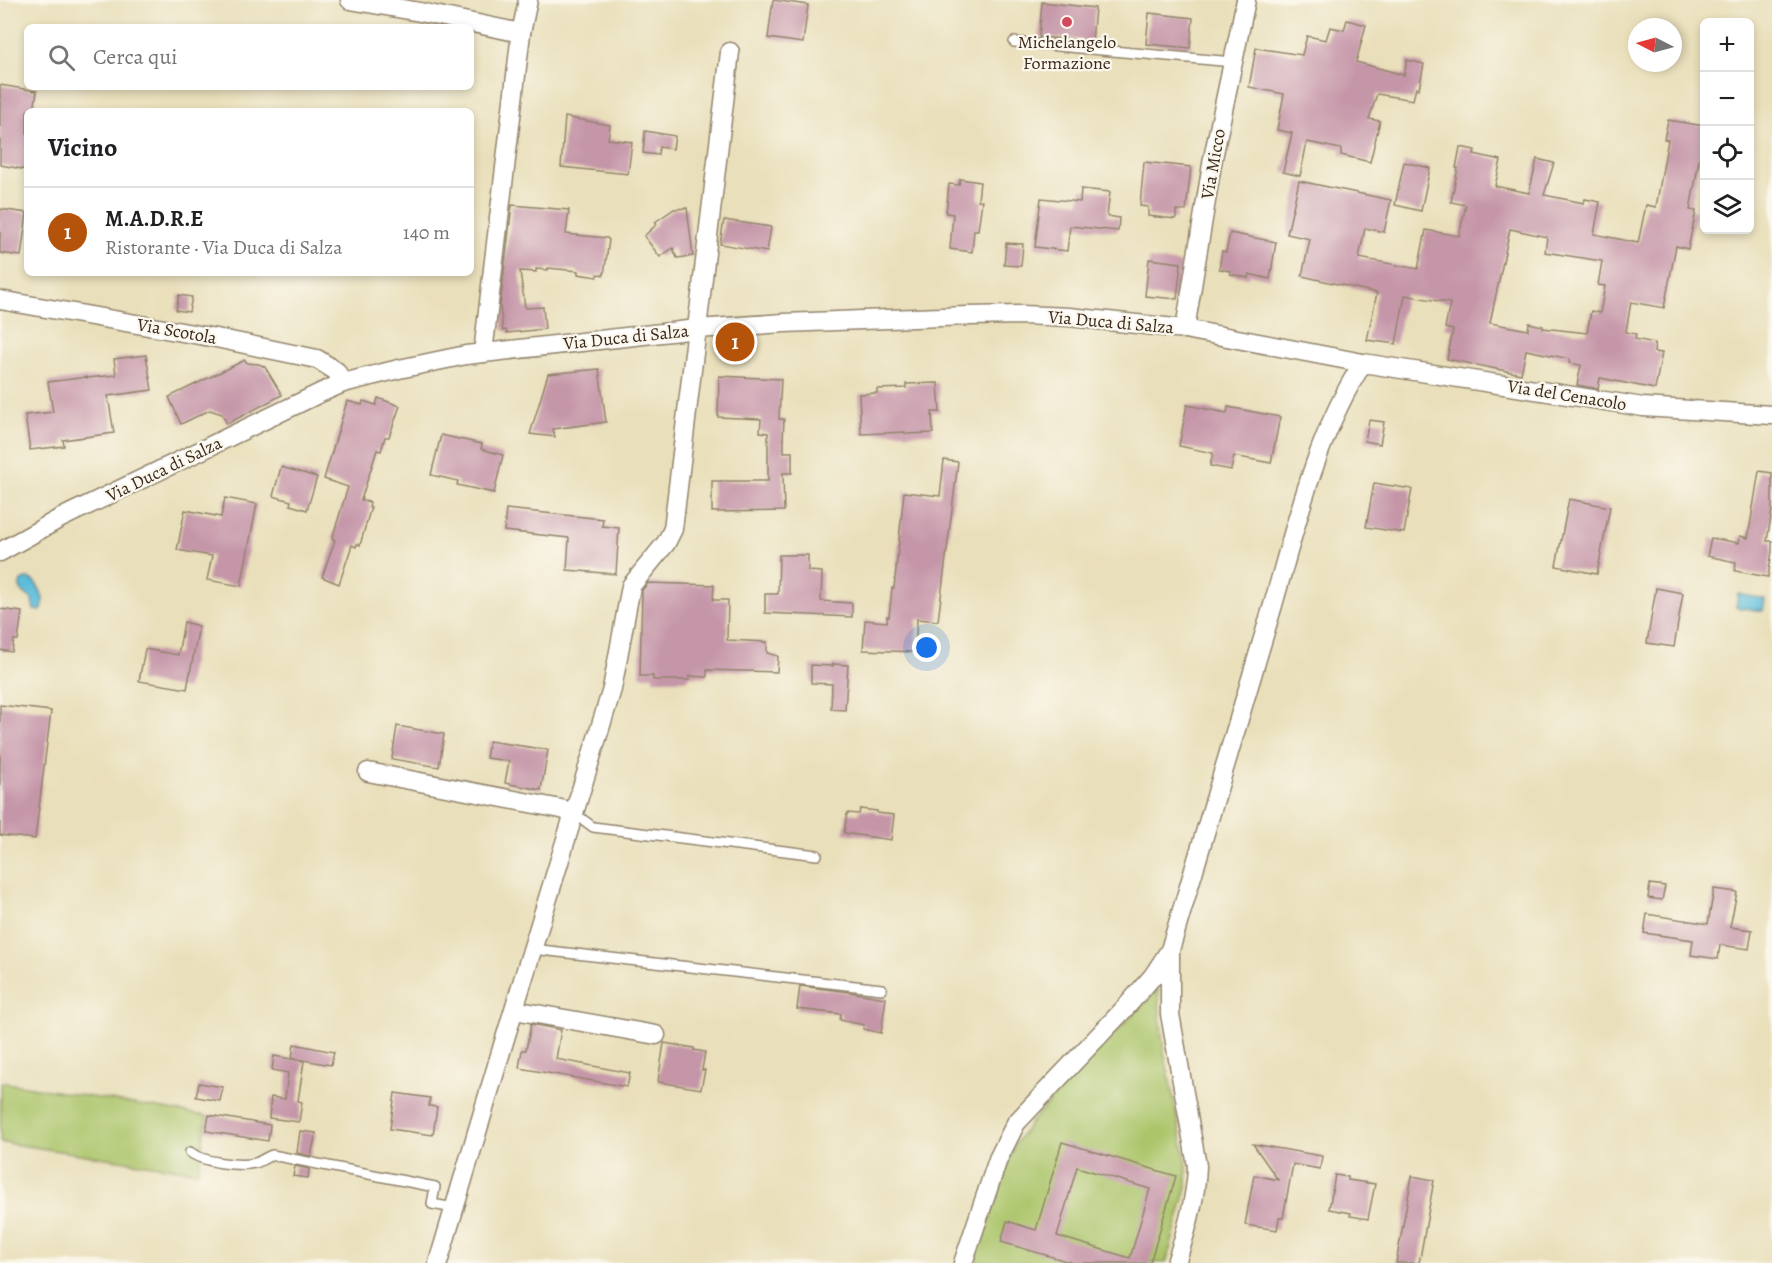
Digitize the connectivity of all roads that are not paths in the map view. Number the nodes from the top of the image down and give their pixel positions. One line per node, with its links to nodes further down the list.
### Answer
1 (350, 0): 4 (street)
2 (528, 0): 4 (street)
3 (1246, 0): 7 (street, Via Micco)
4 (521, 33): 11 (street)
5 (1014, 42): 7 (lane)
6 (730, 52): 9 (street)
7 (1233, 62): 10 (street, Via Micco)
8 (0, 300): 13 (street, Via Scotola)
9 (698, 329): 10 (street, Via Duca di Salza); 11 (street, Via Duca di Salza); 17 (street)
10 (1185, 329): 12 (street, Via Duca di Salza)
11 (483, 353): 13 (street, Via Duca di Salza)
12 (1363, 363): 14 (street, Via del Cenacolo); 20 (street)
13 (344, 383): 15 (street, Via Duca di Salza)
14 (1772, 415)
15 (0, 552)
16 (368, 772): 17 (street)
17 (574, 813): 18 (lane); 19 (street)
18 (817, 855)
19 (532, 949): 21 (lane); 22 (street)
20 (1170, 950): 27 (street); 28 (street)
21 (882, 989)
22 (514, 1010): 23 (street); 25 (street)
23 (656, 1035)
24 (190, 1152): 25 (lane)
25 (454, 1208): 26 (street)
26 (438, 1263)
27 (963, 1263)
28 (1176, 1263)

